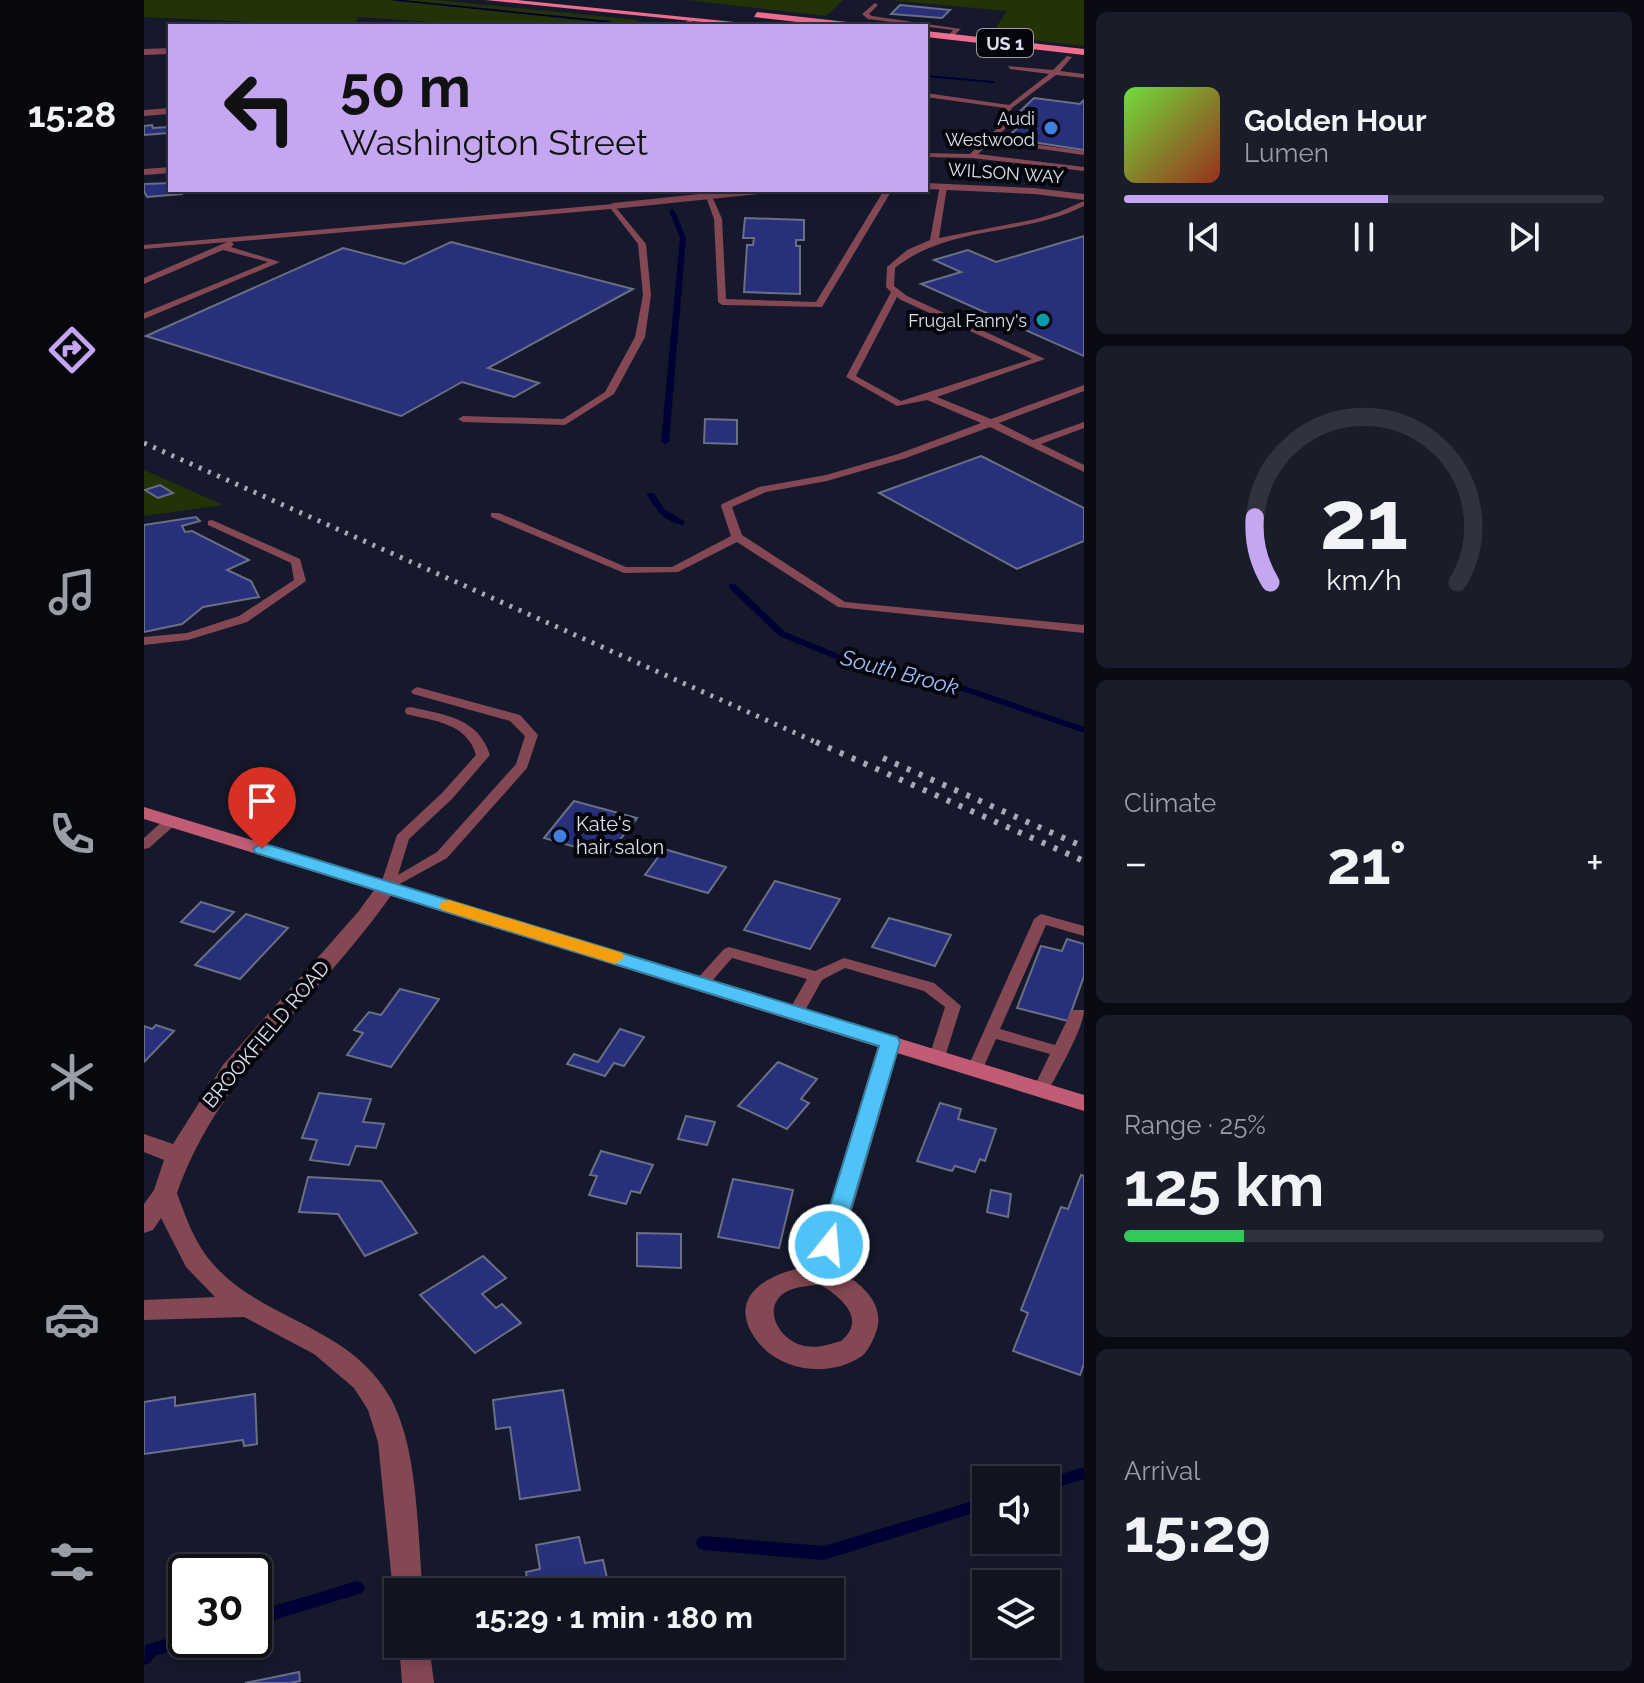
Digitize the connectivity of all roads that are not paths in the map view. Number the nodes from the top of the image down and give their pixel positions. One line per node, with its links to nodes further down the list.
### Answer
1 (489, 0): 4 (main road)
2 (875, 5): 7 (lane)
3 (706, 9): 6 (main road)
4 (689, 22): 5 (main road)
5 (730, 24)
6 (838, 24)
7 (918, 24)
8 (928, 25): 10 (lane)
9 (928, 34): 10 (main road, US 1)
10 (950, 37): 14 (main road, US 1)
11 (928, 41): 15 (main road, US 1)
12 (168, 51): 13 (street)
13 (144, 52)
14 (1084, 55): 15 (main road, US 1)
15 (1069, 57): 17 (lane)
16 (1010, 67): 17 (lane)
17 (1055, 72): 18 (lane); 20 (lane)
18 (1084, 76)
19 (928, 95): 20 (lane)
20 (1010, 107): 23 (lane)
21 (168, 111): 22 (street)
22 (144, 113)
23 (989, 140): 24 (lane); 26 (lane)
24 (1084, 153)
25 (928, 155): 26 (lane)
26 (972, 156): 27 (lane)
27 (1084, 169)
28 (168, 170): 29 (street)
29 (144, 172)
30 (928, 186): 31 (street, WILSON WAY)
31 (943, 187): 35 (street, WILSON WAY); 38 (lane)
32 (749, 192): 34 (street)
33 (887, 192): 34 (lane)
34 (708, 196): 36 (street)
35 (1084, 200): 38 (lane)
36 (613, 206): 37 (lane); 46 (lane)
37 (241, 239): 39 (lane); 40 (lane)
38 (934, 242): 42 (lane)
39 (144, 247)
40 (222, 247): 41 (lane); 43 (lane)
41 (144, 281)
42 (896, 291): 45 (lane); 45 (lane)
43 (144, 316)
44 (1084, 388): 47 (lane)
45 (928, 397): 47 (lane)
46 (463, 419)
47 (988, 422): 49 (lane); 53 (lane)
48 (1084, 425): 49 (lane)
49 (1032, 444): 50 (lane)
50 (1084, 469)
51 (495, 515): 53 (lane)
52 (212, 523): 55 (lane)
53 (737, 537): 54 (lane)
54 (1084, 629)
55 (144, 641)
56 (417, 691): 61 (lane)
57 (411, 711): 61 (lane)
58 (144, 813): 59 (main road)
59 (171, 821): 60 (lane); 61 (main road)
60 (144, 845)
61 (387, 887): 64 (main road); 75 (street, BROOKFIELD ROAD)
62 (1084, 931): 67 (lane)
63 (816, 977): 64 (lane); 66 (lane); 70 (lane)
64 (701, 984): 66 (main road)
65 (1082, 1010): 69 (lane)
66 (796, 1012): 68 (main road)
67 (991, 1032): 69 (lane); 71 (lane)
68 (890, 1042): 70 (main road); 78 (street)
69 (1061, 1052): 72 (lane)
70 (937, 1057): 71 (main road)
71 (975, 1069): 72 (main road)
72 (1041, 1089): 73 (main road)
73 (1084, 1103)
74 (144, 1143): 75 (street)
75 (178, 1156): 76 (street, BROOKFIELD ROAD)
76 (165, 1193): 77 (street, BROOKFIELD ROAD); 79 (street)
77 (144, 1223)
78 (821, 1274)
79 (247, 1306): 80 (street); 81 (street)
80 (144, 1310)
81 (406, 1578)
82 (415, 1658): 83 (street)
83 (418, 1683)

